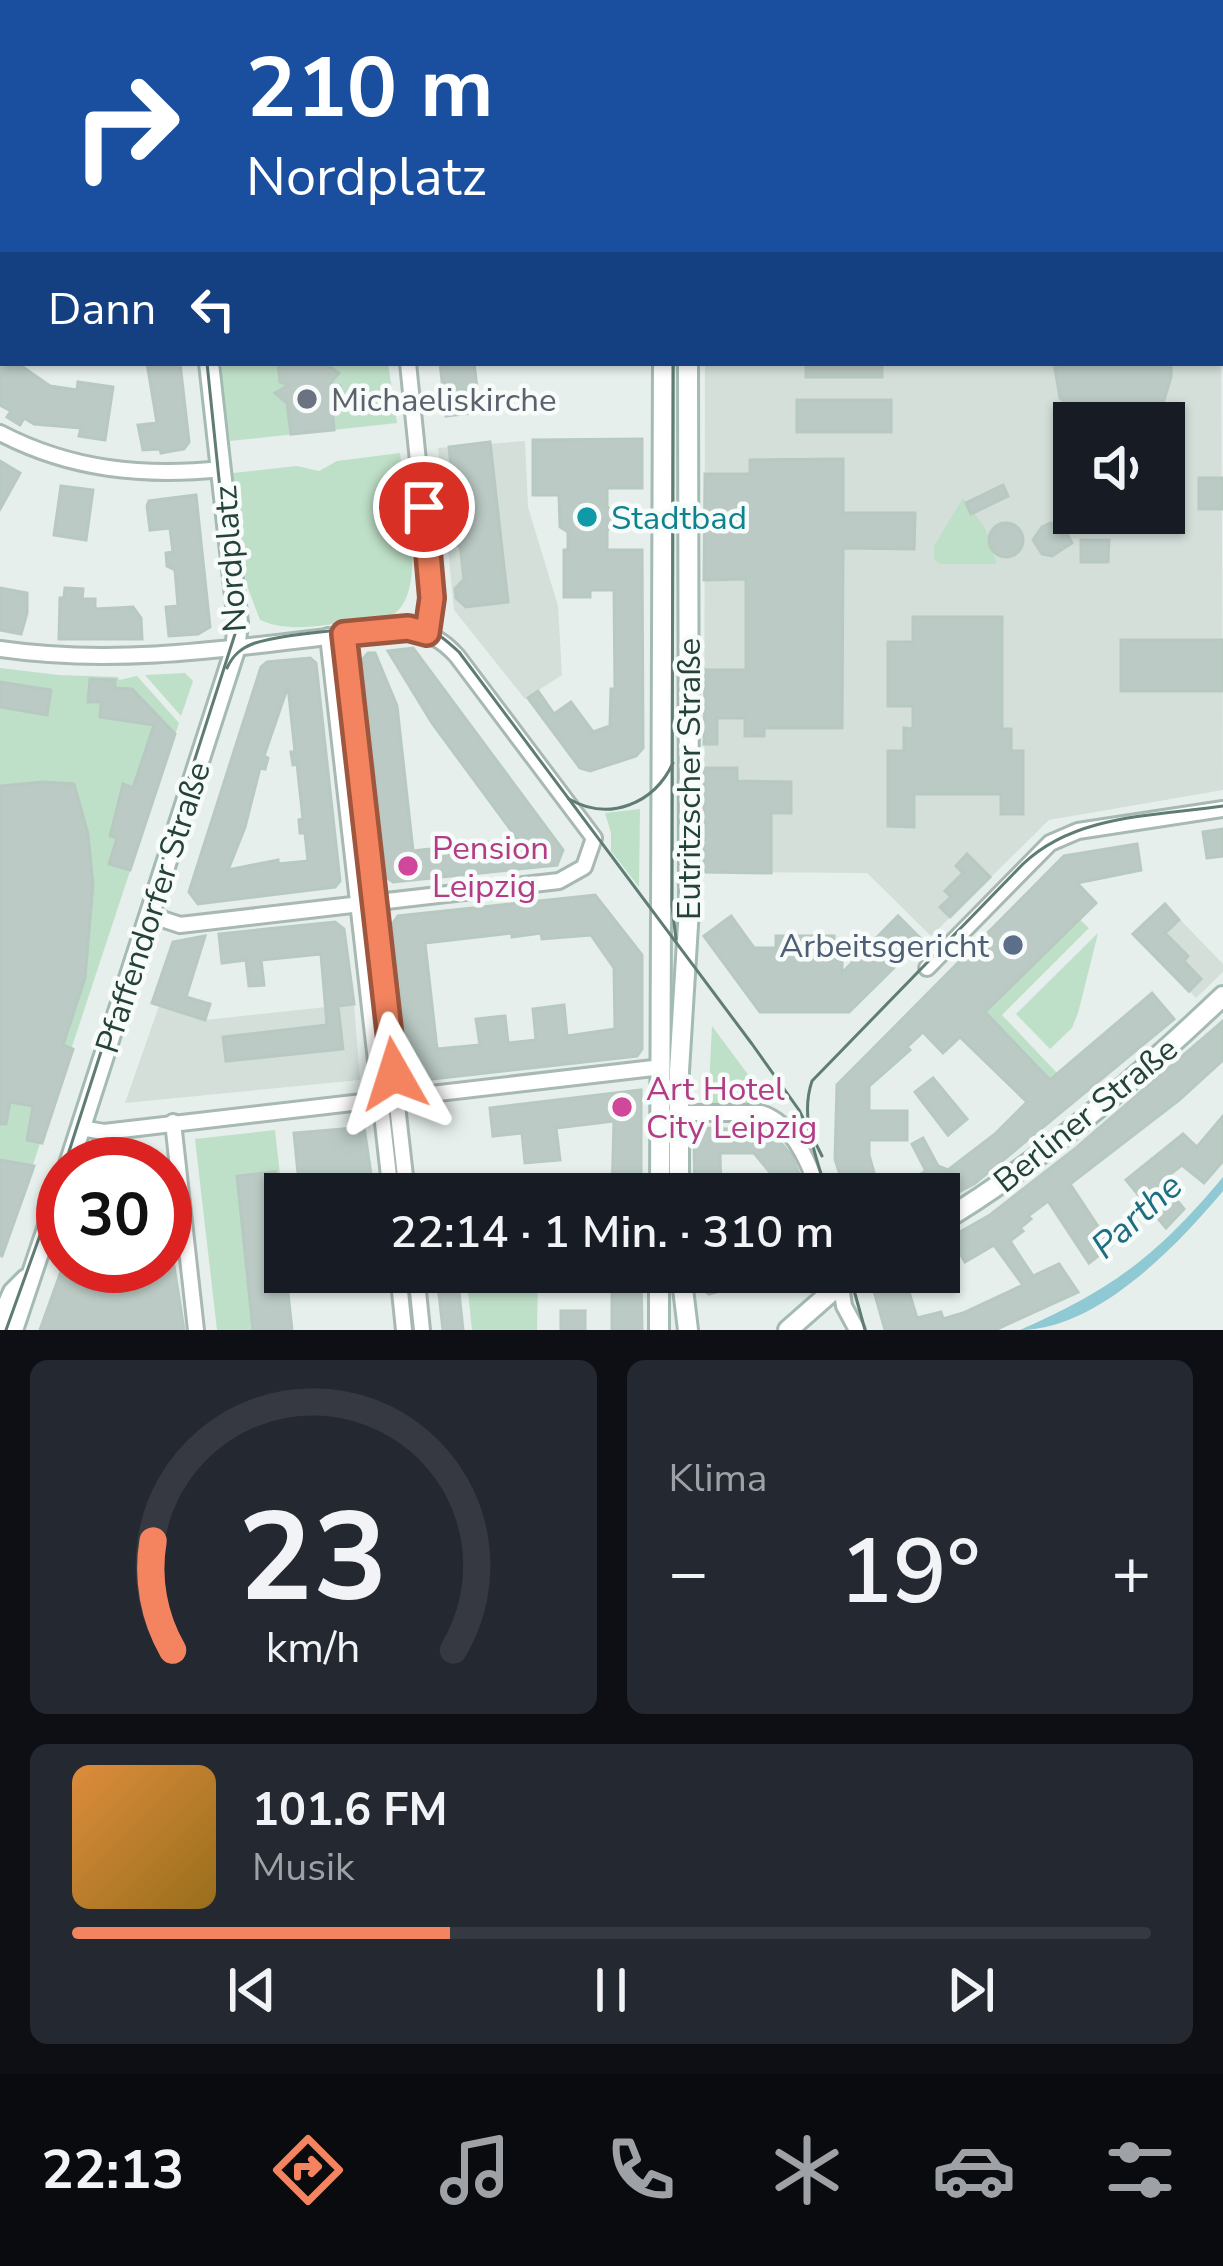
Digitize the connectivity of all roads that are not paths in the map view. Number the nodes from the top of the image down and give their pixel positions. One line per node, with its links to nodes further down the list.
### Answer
1 (209, 366): 6 (main road, Nordplatz)
2 (407, 366): 7 (street)
3 (663, 366): 16 (main road, Eutritzscher Straße)
4 (688, 366): 18 (main road, Eutritzscher Straße)
5 (0, 433): 6 (street)
6 (222, 469): 10 (main road, Nordplatz)
7 (427, 633): 8 (street, Nordplatz); 12 (street)
8 (336, 635): 10 (street, Nordplatz); 12 (street)
9 (0, 649): 10 (street)
10 (235, 650): 13 (main road, Pfaffendorfer Straße)
11 (1223, 809): 14 (street)
12 (366, 904): 13 (street); 17 (street)
13 (150, 915): 20 (main road, Pfaffendorfer Straße)
14 (927, 968)
15 (1223, 996): 27 (main road, Berliner Straße)
16 (662, 1067): 17 (street); 24 (main road, Eutritzscher Straße)
17 (388, 1098): 19 (street); 22 (street); 23 (street)
18 (679, 1113): 25 (main road, Eutritzscher Straße); 26 (street)
19 (173, 1122): 20 (street); 38 (street)
20 (81, 1129): 21 (main road, Pfaffendorfer Straße)
21 (78, 1137)
22 (390, 1173)
23 (403, 1173)
24 (660, 1173)
25 (679, 1173)
26 (812, 1173)
27 (960, 1210)
28 (36, 1259): 29 (main road)
29 (30, 1276): 36 (main road); 37 (main road)
30 (400, 1293): 39 (street)
31 (418, 1293): 40 (street)
32 (659, 1293): 41 (main road)
33 (684, 1293): 42 (main road)
34 (826, 1293): 43 (main road)
35 (845, 1293): 44 (street)
36 (0, 1322)
37 (13, 1330)
38 (196, 1330)
39 (404, 1330)
40 (422, 1330)
41 (659, 1330)
42 (688, 1330)
43 (788, 1330)
44 (857, 1330)

